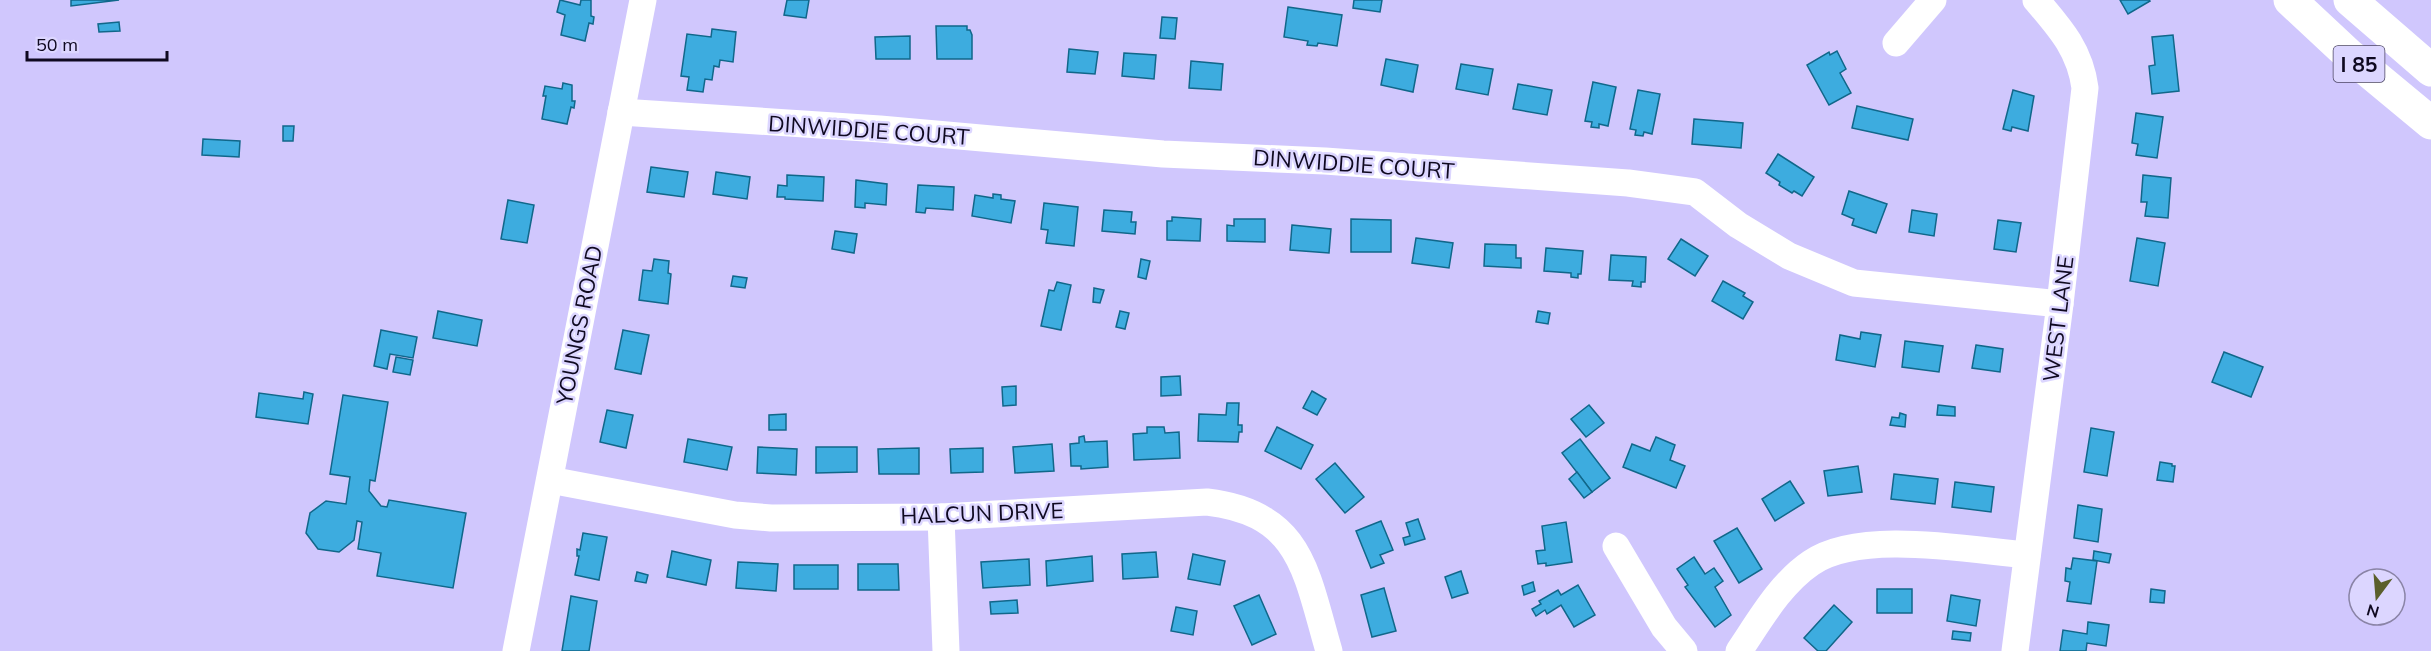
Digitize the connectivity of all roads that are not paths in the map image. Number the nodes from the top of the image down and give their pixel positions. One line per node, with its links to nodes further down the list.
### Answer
1 (644, 0): 8 (street, YOUNGS ROAD)
2 (1934, 0): 6 (street)
3 (2036, 0): 10 (street, WEST LANE)
4 (2290, 0): 9 (highway, I 85)
5 (2350, 0): 7 (highway, I 85)
6 (1896, 43)
7 (2431, 70)
8 (621, 112): 10 (street, DINWIDDIE COURT); 11 (street, YOUNGS ROAD)
9 (2431, 123)
10 (2060, 304): 14 (street, WEST LANE)
11 (550, 480): 12 (street, HALCUN DRIVE); 15 (street, YOUNGS ROAD)
12 (941, 517): 16 (street); 17 (street, HALCUN DRIVE)
13 (1616, 546): 18 (street)
14 (2027, 555): 19 (street); 20 (street, WEST LANE)
15 (516, 651)
16 (946, 651)
17 (1329, 651)
18 (1684, 651)
19 (1739, 651)
20 (2015, 651)

